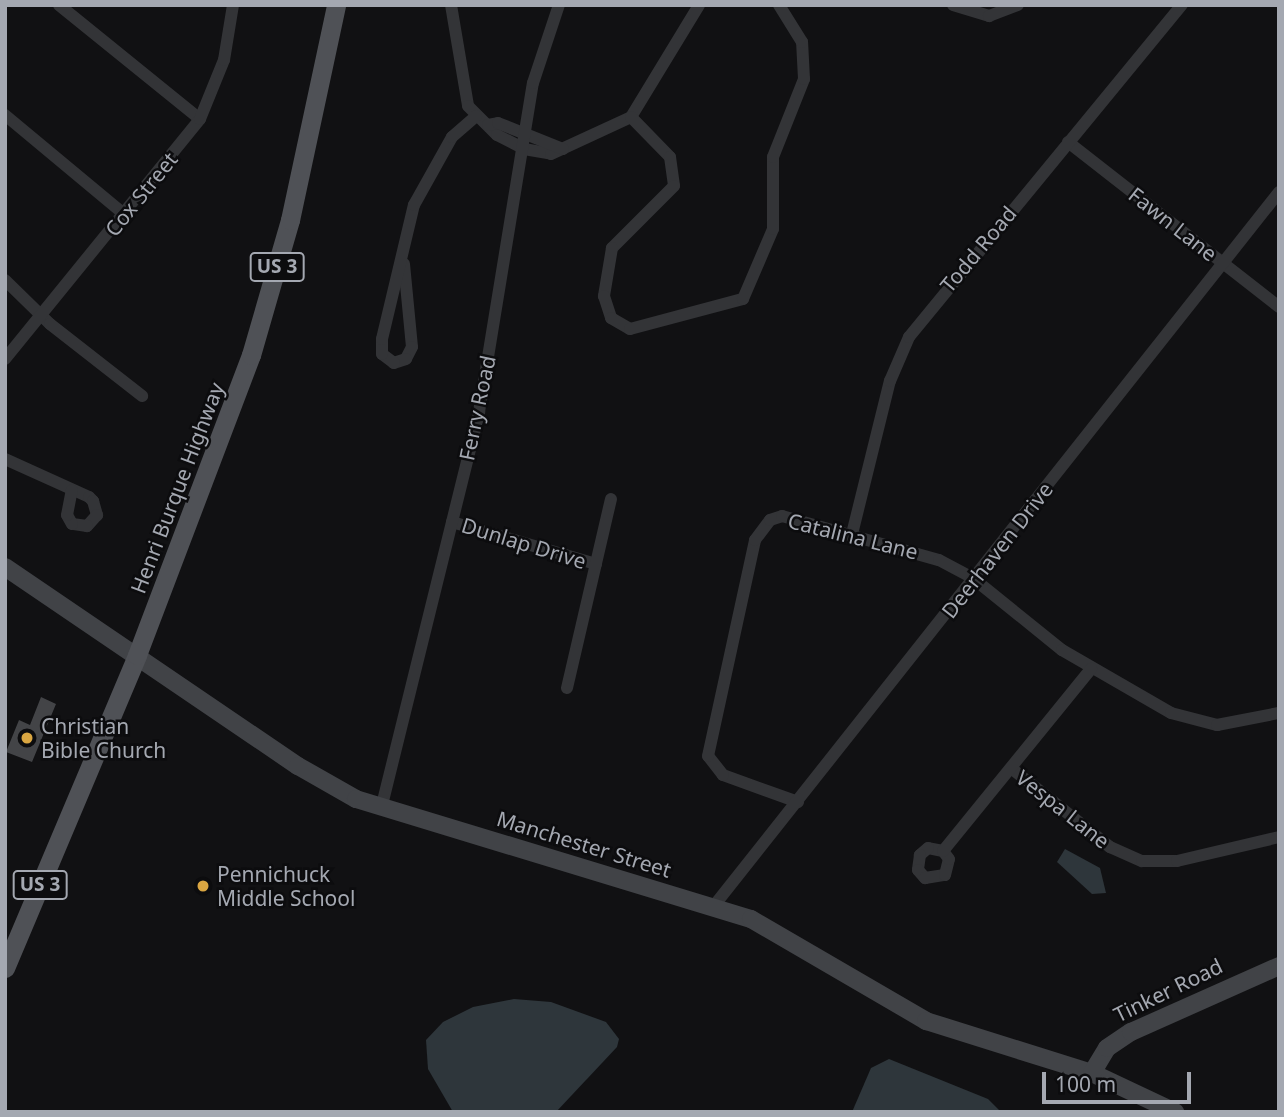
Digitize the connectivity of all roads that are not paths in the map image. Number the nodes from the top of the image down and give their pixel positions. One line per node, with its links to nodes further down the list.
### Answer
1 (60, 5): 14 (street)
2 (233, 5): 14 (street, Cox Street)
3 (336, 5): 37 (main road, Henri Burque Highway / US 3)
4 (451, 5): 12 (street)
5 (559, 5): 16 (street, Ferry Road)
6 (699, 5): 13 (street)
7 (779, 5): 13 (street)
8 (953, 5): 9 (street)
9 (1018, 5)
10 (1182, 5): 17 (street, Todd Road)
11 (5, 115): 21 (street)
12 (476, 116): 15 (street); 23 (street)
13 (631, 117): 19 (street)
14 (200, 119): 21 (street, Cox Street)
15 (488, 125): 16 (street); 18 (street)
16 (525, 133): 18 (street, Ferry Road); 19 (street)
17 (1068, 142): 22 (street, Fawn Lane); 33 (street, Todd Road)
18 (524, 149): 19 (street); 32 (street, Ferry Road)
19 (563, 149)
20 (1279, 192): 22 (street, Deerhaven Drive)
21 (124, 214): 26 (street, Cox Street)
22 (1223, 263): 25 (street, Fawn Lane); 36 (street, Deerhaven Drive)
23 (404, 264): 23 (street)
24 (5, 280): 26 (street)
25 (1279, 307)
26 (43, 315): 27 (street, Cox Street); 28 (street)
27 (5, 359)
28 (142, 396)
29 (5, 459): 30 (street)
30 (72, 490)
31 (611, 499): 34 (street, Dunlap Drive)
32 (452, 522): 34 (street, Dunlap Drive); 43 (street, Ferry Road)
33 (852, 534): 36 (street, Catalina Lane); 42 (street, Catalina Lane)
34 (596, 564): 39 (street, Dunlap Drive)
35 (6, 570): 37 (street, Manchester Street)
36 (974, 579): 38 (street, Catalina Lane); 42 (street, Deerhaven Drive)
37 (137, 655): 43 (street, Manchester Street); 48 (main road, Henri Burque Highway / US 3)
38 (1091, 669): 40 (street, Catalina Lane); 41 (street)
39 (567, 688)
40 (1279, 713)
41 (1011, 768): 44 (street, Vespa Lane); 45 (street)
42 (798, 802): 46 (street, Deerhaven Drive)
43 (381, 809): 46 (street, Manchester Street)
44 (1279, 837)
45 (943, 850)
46 (713, 907): 49 (street, Manchester Street)
47 (1279, 966): 49 (street, Tinker Road)
48 (5, 968)
49 (1092, 1073): 50 (street, Manchester Street)
50 (1175, 1112)

